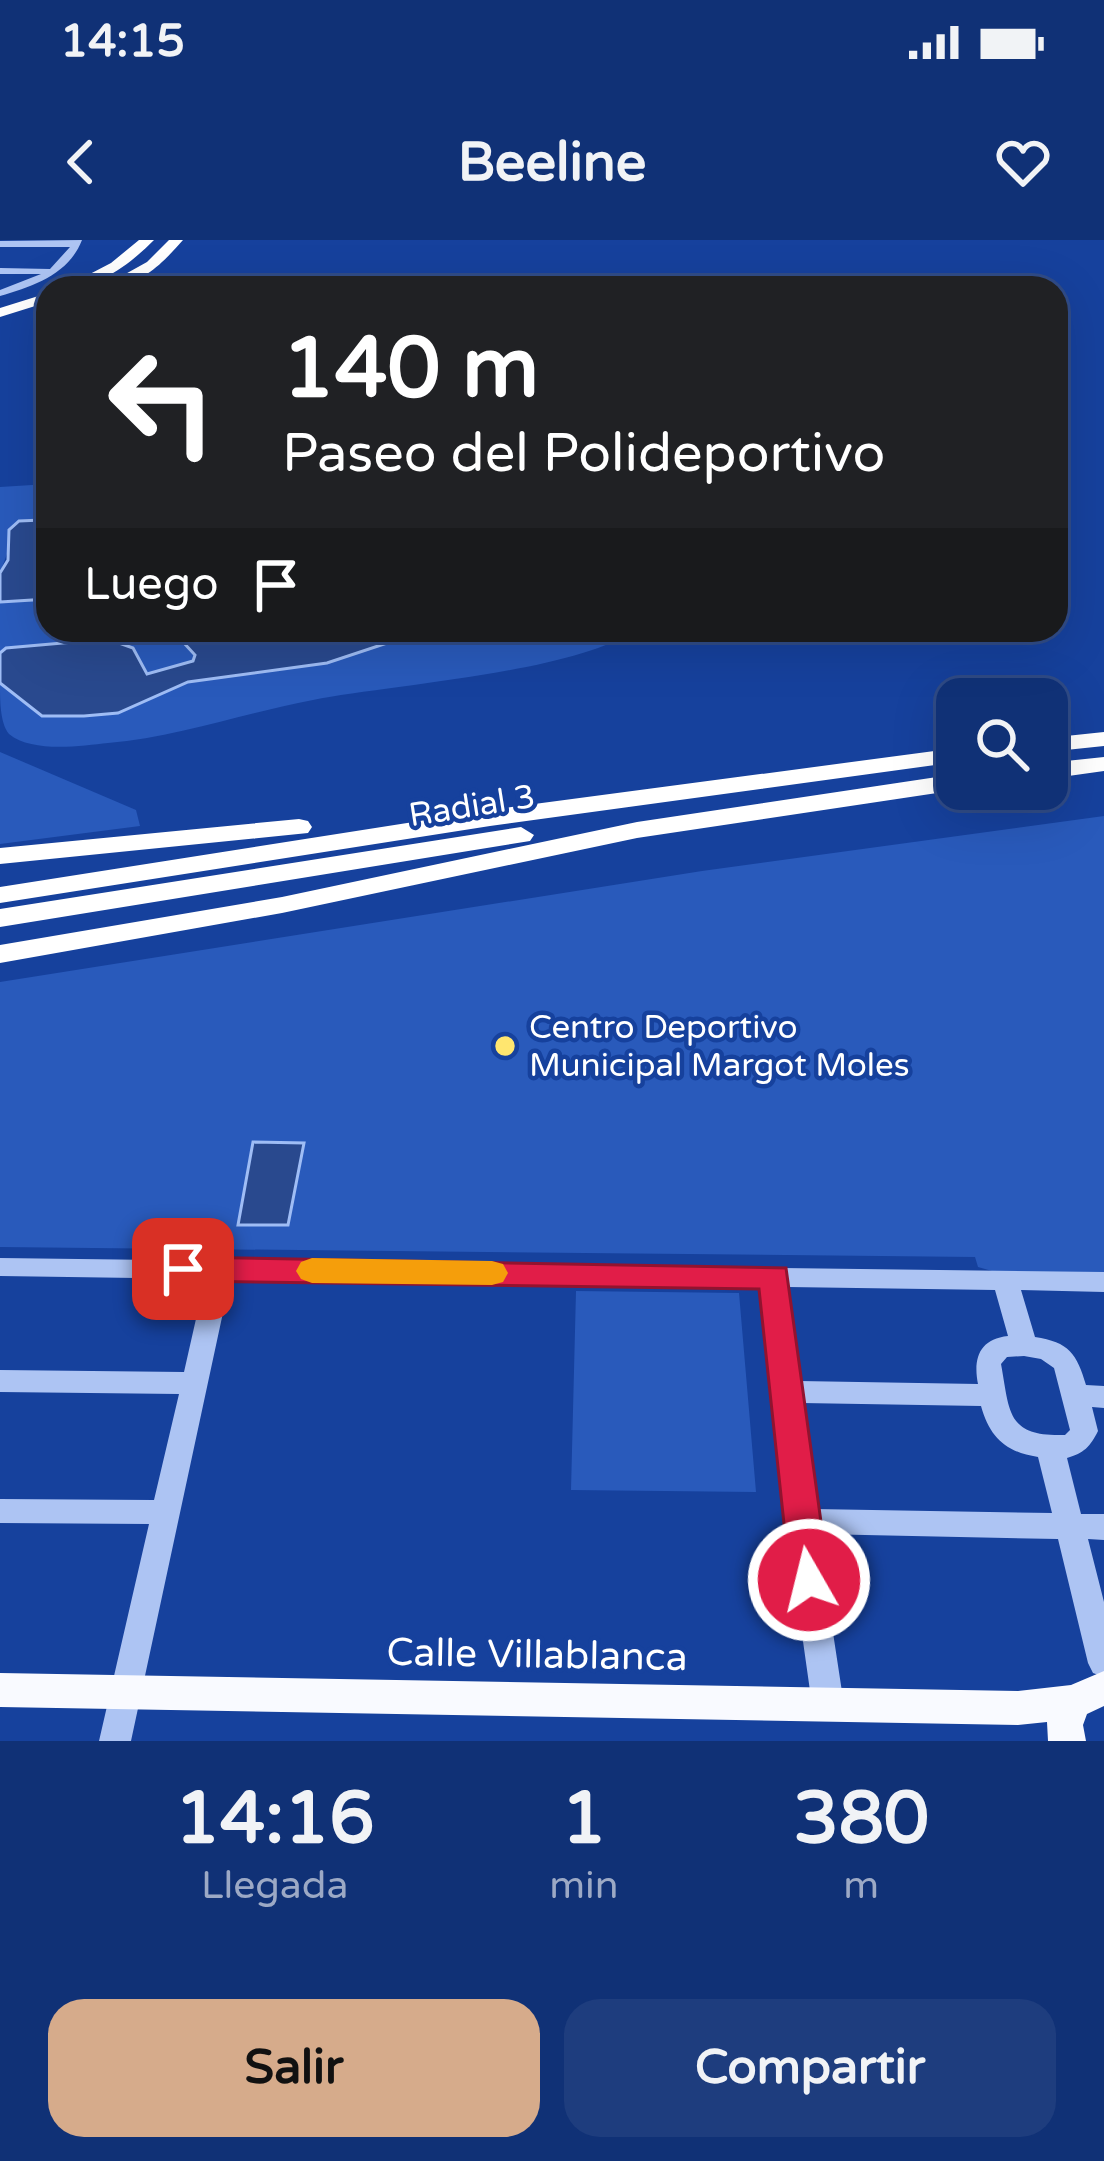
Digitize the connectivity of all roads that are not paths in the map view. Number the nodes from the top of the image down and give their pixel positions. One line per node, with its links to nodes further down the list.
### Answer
1 (147, 240): 10 (highway)
2 (159, 240): 11 (highway)
3 (176, 240): 12 (highway)
4 (77, 242): 6 (street); 8 (street)
5 (0, 244): 6 (street)
6 (46, 244): 7 (street)
7 (0, 264): 8 (street)
8 (52, 271): 9 (street)
9 (40, 276)
10 (95, 276)
11 (110, 276)
12 (131, 276)
13 (36, 278): 14 (street)
14 (0, 293)
15 (36, 308): 16 (highway)
16 (0, 320)
17 (1104, 735): 18 (highway)
18 (1068, 739)
19 (936, 748): 25 (highway)
20 (936, 758): 26 (highway, Radial 3)
21 (1104, 761): 22 (highway)
22 (1068, 765)
23 (936, 781): 27 (highway, Radial 3)
24 (936, 782): 28 (highway)
25 (0, 856)
26 (0, 895)
27 (0, 918)
28 (0, 954)
29 (0, 1267): 30 (street)
30 (220, 1270): 31 (street); 36 (street)
31 (774, 1277): 32 (street); 37 (street)
32 (1005, 1280): 33 (street); 34 (street)
33 (1104, 1282)
34 (1024, 1346): 38 (street); 39 (street)
35 (0, 1381): 36 (street)
36 (195, 1383): 42 (street)
37 (788, 1392): 38 (street); 43 (street)
38 (994, 1395): 40 (street)
39 (1091, 1396): 40 (street)
40 (1050, 1448): 44 (street)
41 (0, 1511): 42 (street)
42 (166, 1512): 48 (street)
43 (801, 1521): 44 (street); 50 (street)
44 (1070, 1526): 45 (street); 46 (street)
45 (1104, 1527)
46 (1104, 1663)
47 (0, 1690): 48 (main road, Calle Villablanca)
48 (125, 1693): 50 (main road, Calle Villablanca); 51 (street)
49 (1088, 1695): 50 (main road, Calle Villablanca); 52 (main road)
50 (828, 1705)
51 (115, 1741)
52 (1067, 1741)

